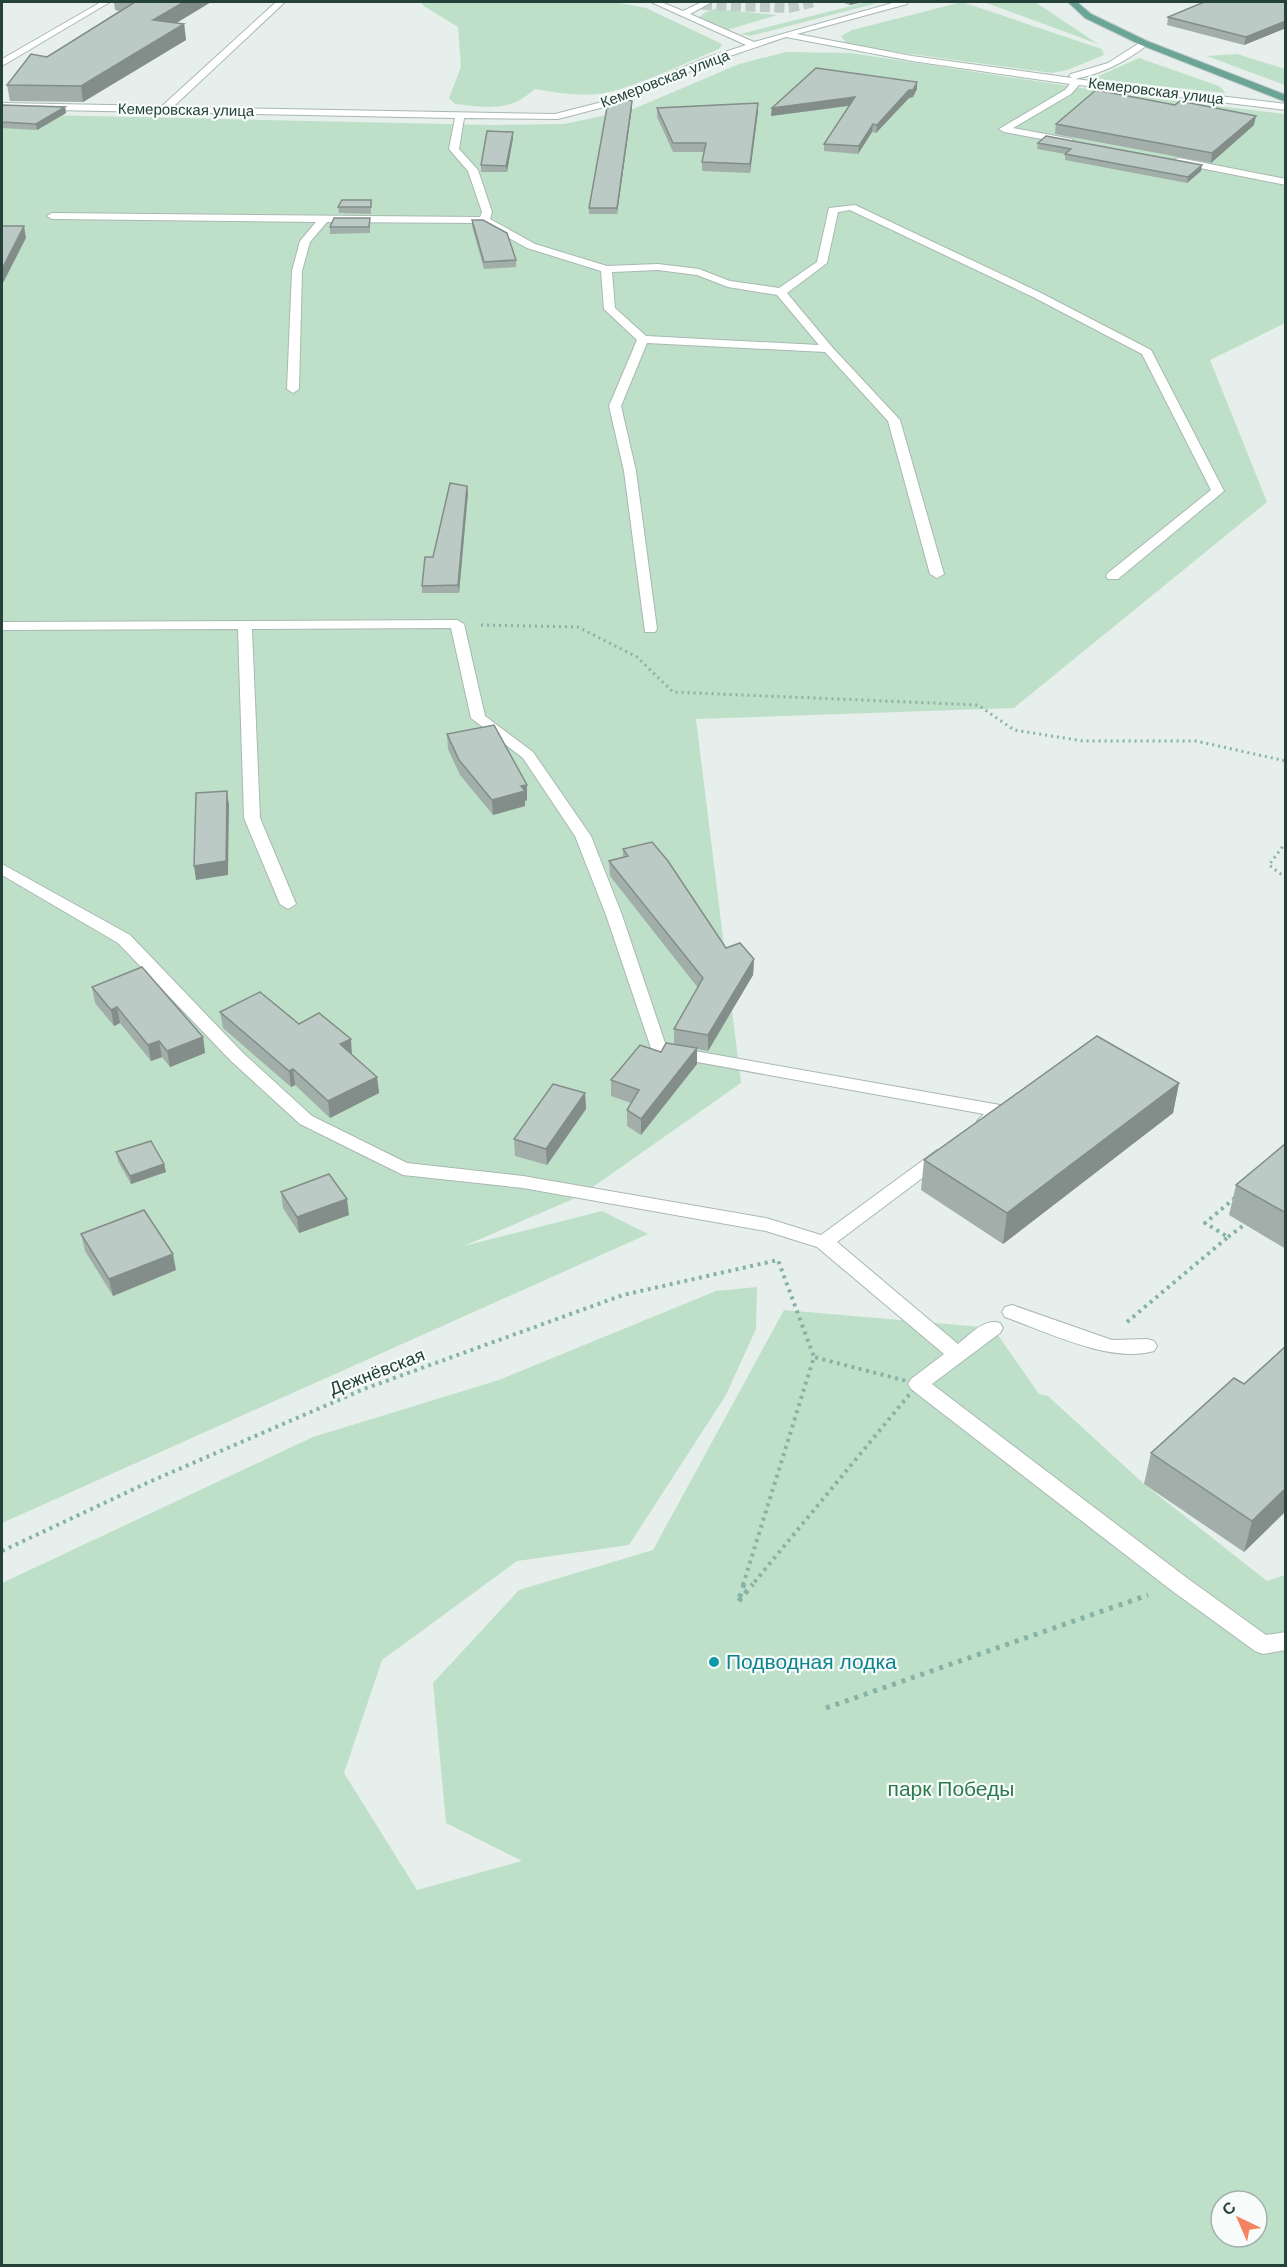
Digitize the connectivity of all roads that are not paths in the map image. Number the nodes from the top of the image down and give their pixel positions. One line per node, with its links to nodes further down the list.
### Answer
1 (106, 2): 11 (street)
2 (281, 2): 17 (street)
3 (655, 2): 7 (street)
4 (708, 2): 7 (street)
5 (904, 2): 8 (street)
6 (1072, 2): 9 (main road, Кемеровская улица)
7 (684, 14): 10 (street)
8 (786, 34): 10 (street, Кемеровская улица); 12 (street, Кемеровская улица)
9 (1144, 44): 12 (street); 14 (main road, Кемеровская улица)
10 (754, 45): 18 (street, Кемеровская улица)
11 (2, 63)
12 (1061, 79): 13 (street, Кемеровская улица)
13 (1077, 81): 16 (street, Кемеровская улица); 19 (street)
14 (1283, 97)
15 (2, 106): 17 (street, Кемеровская улица)
16 (1286, 107)
17 (164, 110): 18 (street, Кемеровская улица)
18 (460, 117): 24 (street)
19 (1083, 143)
20 (1173, 160): 21 (street)
21 (1286, 182)
22 (52, 216): 23 (street)
23 (324, 219): 24 (street); 29 (street)
24 (484, 220): 25 (street)
25 (606, 269): 26 (street); 27 (street)
26 (781, 292): 28 (street); 31 (street)
27 (643, 339): 28 (street); 34 (street)
28 (828, 349): 30 (street)
29 (292, 388)
30 (937, 574)
31 (1113, 576)
32 (2, 626): 33 (street)
33 (245, 626): 36 (street); 37 (street)
34 (650, 629)
35 (2, 869): 39 (street)
36 (288, 904)
37 (972, 1132)
38 (954, 1145): 39 (street)
39 (824, 1242): 43 (street)
40 (1012, 1312): 42 (street)
41 (993, 1328): 43 (street)
42 (1147, 1346)
43 (957, 1354): 44 (street)
44 (1286, 1641)

